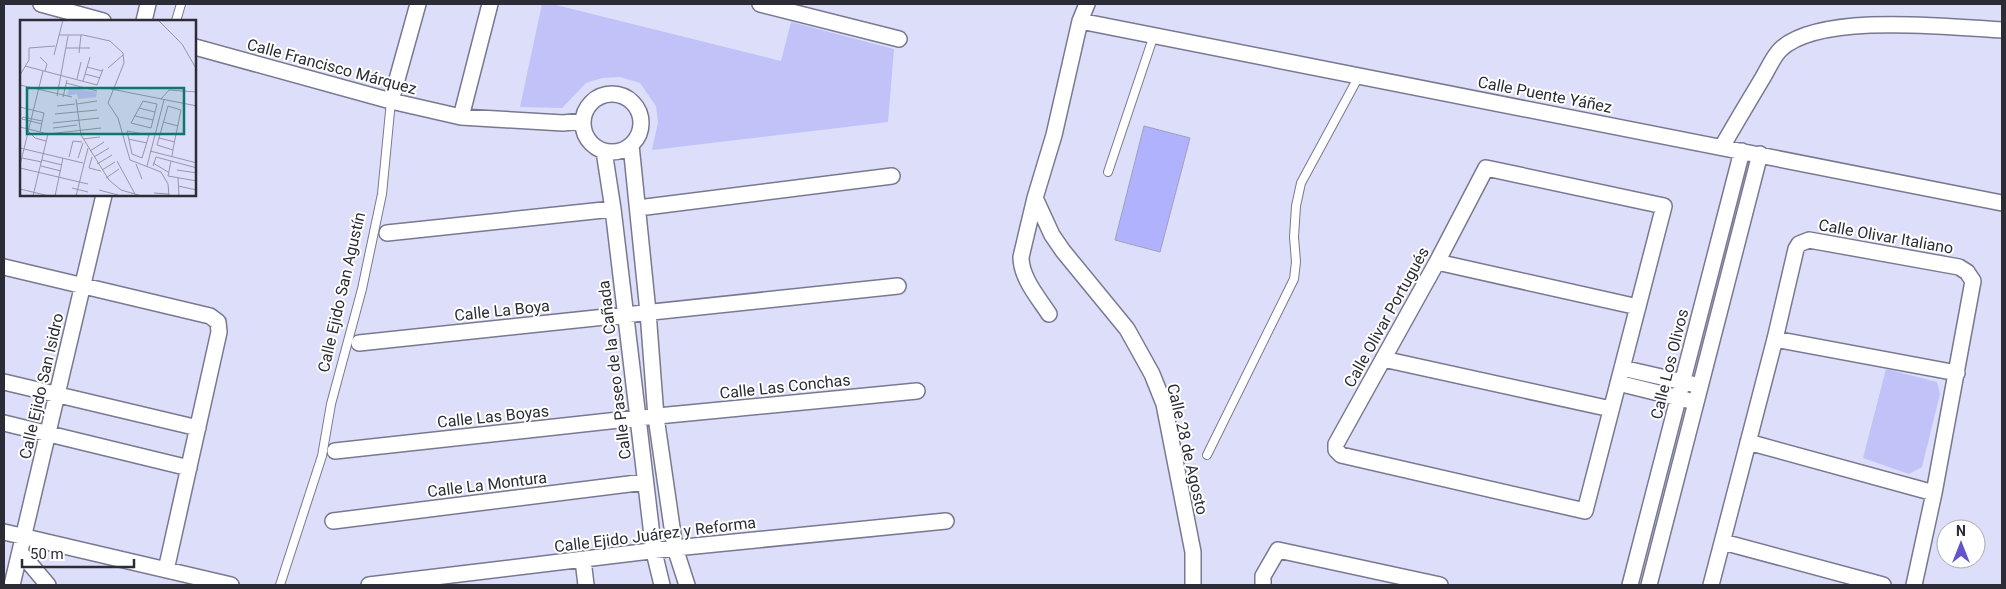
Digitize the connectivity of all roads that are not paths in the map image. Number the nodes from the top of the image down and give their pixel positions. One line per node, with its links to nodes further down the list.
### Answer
1 (42, 4): 8 (street)
2 (148, 4): 9 (street)
3 (181, 4): 10 (lane)
4 (417, 4): 17 (street, Calle Ejido San Agustín)
5 (490, 4): 18 (street)
6 (760, 4): 14 (street)
7 (1087, 4): 11 (street)
8 (100, 20)
9 (144, 20)
10 (176, 20)
11 (1080, 21): 13 (street, Calle Puente Yáñez); 28 (street)
12 (2002, 30): 21 (street)
13 (1154, 35): 16 (street, Calle Puente Yáñez); 25 (lane)
14 (899, 39)
15 (196, 47): 17 (street, Calle Francisco Márquez)
16 (1359, 76): 21 (street, Calle Puente Yáñez); 62 (lane)
17 (392, 101): 18 (street, Calle Francisco Márquez); 79 (lane, Calle Ejido San Agustín)
18 (461, 117): 19 (street, Calle Francisco Márquez)
19 (583, 121): 20 (street); 22 (street)
20 (631, 145): 22 (street); 30 (street)
21 (1722, 147): 23 (street, Calle Puente Yáñez)
22 (604, 151): 31 (street, Calle Paseo de la Cañada)
23 (1742, 151): 24 (street, Calle Puente Yáñez); 47 (street, Calle Los Olivos)
24 (1760, 154): 29 (street, Calle Puente Yáñez); 49 (street)
25 (1108, 172)
26 (892, 176): 30 (street)
27 (104, 196): 35 (street, Calle Ejido San Isidro)
28 (1035, 198): 39 (street); 84 (street, Calle 28 de Agosto)
29 (2002, 203)
30 (638, 208): 38 (street)
31 (614, 209): 32 (street); 40 (street, Calle Paseo de la Cañada)
32 (387, 233)
33 (1437, 262): 37 (street); 37 (street, Calle Olivar Portugués); 43 (street, Calle Olivar Portugués)
34 (4, 267): 35 (street)
35 (84, 285): 51 (street, Calle Ejido San Isidro); 58 (street)
36 (898, 286): 38 (street, Calle La Boya)
37 (1638, 307): 44 (street, Calle Olivar Portugués)
38 (648, 312): 40 (street, Calle La Boya); 55 (street)
39 (1049, 314)
40 (625, 315): 42 (street, Calle La Boya); 56 (street, Calle Paseo de la Cañada)
41 (1775, 339): 45 (street); 45 (street, Calle Olivar Italiano); 60 (street, Calle Olivar Italiano)
42 (358, 343)
43 (1382, 359): 54 (street); 54 (street, Calle Olivar Portugués)
44 (1622, 368): 47 (street); 48 (street, Calle Olivar Portugués)
45 (1957, 373): 65 (street, Calle Olivar Italiano)
46 (4, 382): 51 (street)
47 (1683, 382): 49 (street); 52 (street, Calle Los Olivos)
48 (1618, 383): 52 (street); 54 (street, Calle Olivar Portugués)
49 (1700, 386): 53 (street)
50 (917, 391): 55 (street, Calle Las Conchas)
51 (57, 394): 58 (street); 59 (street, Calle Ejido San Isidro)
52 (1678, 398): 53 (street); 87 (street, Calle Los Olivos)
53 (1696, 402): 88 (street)
54 (1610, 409)
55 (656, 417): 56 (street, Calle Las Boyas); 71 (street)
56 (637, 418): 61 (street, Calle Las Boyas); 64 (street, Calle Paseo de la Cañada)
57 (4, 423): 59 (street)
58 (198, 428): 63 (street)
59 (48, 434): 63 (street); 69 (street, Calle Ejido San Isidro)
60 (1748, 442): 65 (street); 70 (street, Calle Olivar Italiano)
61 (334, 451)
62 (1207, 455)
63 (189, 468): 75 (street)
64 (645, 482): 66 (street, Calle La Montura); 73 (street, Calle Paseo de la Cañada)
65 (1934, 493): 91 (street, Calle Olivar Italiano)
66 (333, 521)
67 (946, 521): 71 (street, Calle Ejido Juárez y Reforma)
68 (4, 532): 69 (street)
69 (24, 537): 72 (street, Calle Ejido San Isidro); 75 (street)
70 (1723, 542): 89 (street, Calle Olivar Italiano); 90 (street)
71 (676, 548): 73 (street, Calle Ejido Juárez y Reforma); 83 (street)
72 (20, 552): 76 (street, Calle Ejido San Isidro); 77 (street)
73 (654, 552): 74 (street, Calle Ejido Juárez y Reforma); 82 (street, Calle Paseo de la Cañada)
74 (583, 560): 80 (street, Calle Ejido Juárez y Reforma); 81 (street)
75 (166, 570): 78 (street)
76 (12, 585)
77 (48, 585)
78 (231, 585)
79 (280, 585)
80 (369, 585)
81 (586, 585)
82 (662, 585)
83 (687, 585)
84 (1193, 585)
85 (1263, 585): 86 (street)
86 (1440, 585)
87 (1630, 585)
88 (1648, 585)
89 (1711, 585)
90 (1883, 585)
91 (1914, 585)

